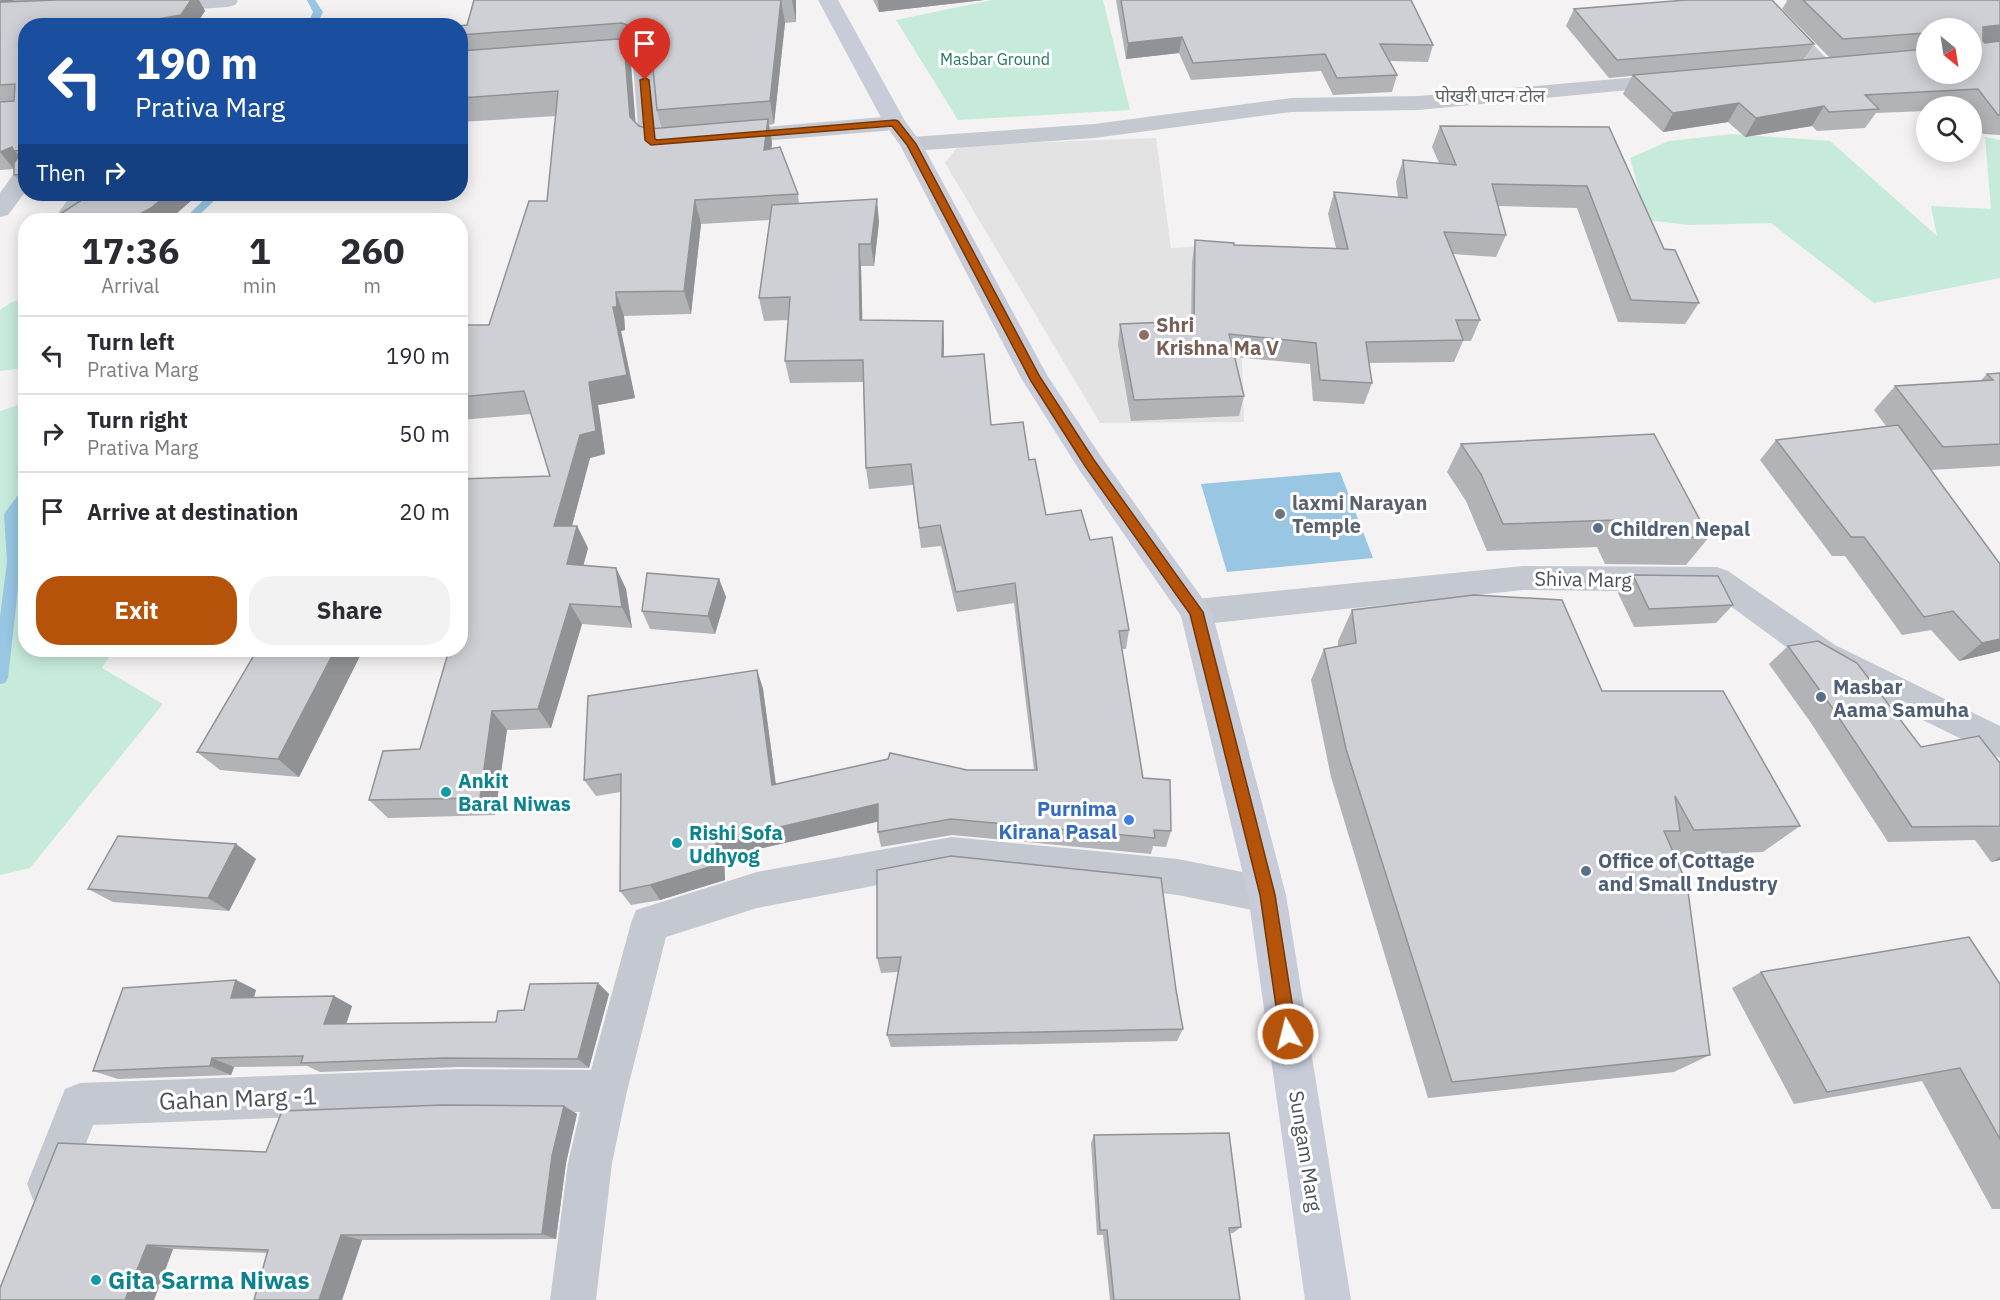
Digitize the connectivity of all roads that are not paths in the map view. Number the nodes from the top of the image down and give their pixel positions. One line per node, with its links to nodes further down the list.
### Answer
1 (828, 0): 10 (main road, Sungam Marg)
2 (1760, 0): 7 (street)
3 (228, 2): 4 (street)
4 (132, 7)
5 (561, 59): 10 (street)
6 (1848, 67): 7 (street)
7 (1826, 69): 8 (street)
8 (1803, 71)
9 (1696, 79): 10 (street)
10 (903, 133): 13 (main road, Sungam Marg)
11 (18, 184): 12 (street)
12 (0, 210)
13 (1196, 612): 14 (street, Shiva Marg); 15 (main road, Sungam Marg)
14 (2000, 743)
15 (1268, 895): 16 (street); 19 (main road, Sungam Marg)
16 (606, 1091): 17 (street, Gahan Marg -1); 18 (street)
17 (33, 1224)
18 (573, 1300)
19 (1328, 1300)

